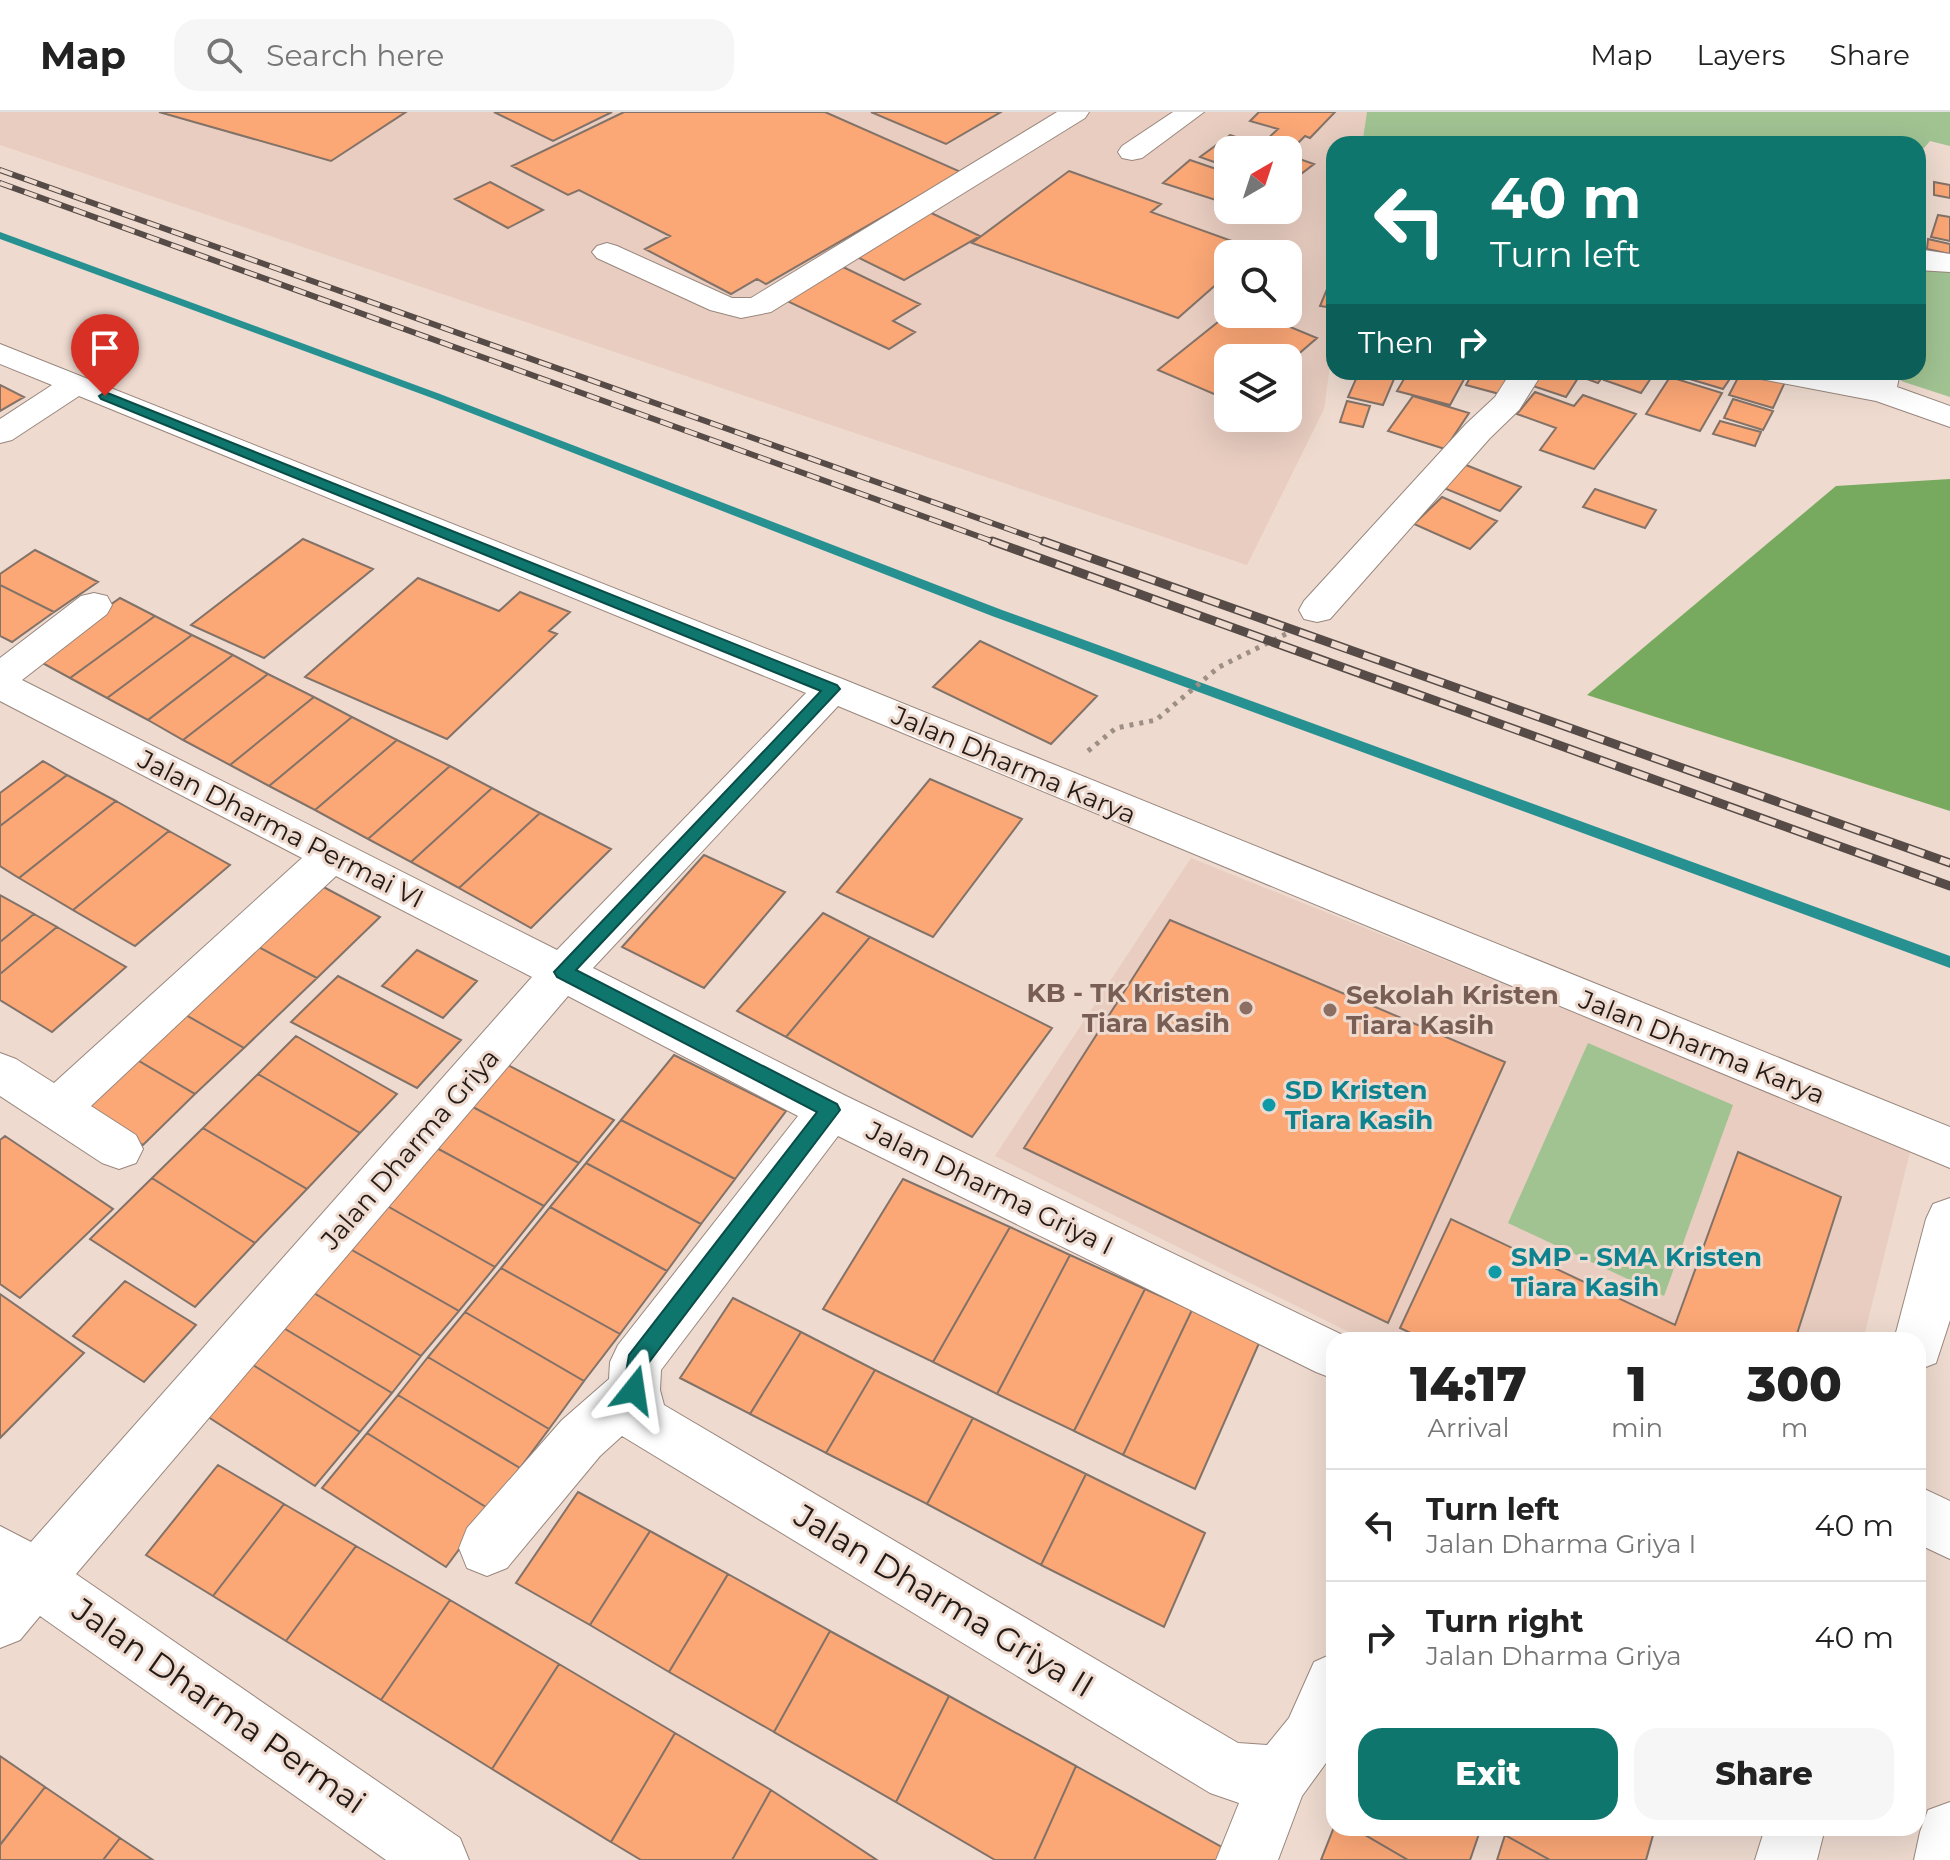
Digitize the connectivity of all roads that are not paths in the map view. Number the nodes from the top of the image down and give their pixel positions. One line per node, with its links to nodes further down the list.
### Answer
1 (1076, 112): 5 (street)
2 (1145, 117): 3 (street)
3 (1181, 119): 4 (street)
4 (1132, 152)
5 (607, 252)
6 (1926, 259): 7 (street)
7 (1950, 263)
8 (0, 353): 12 (street, Jalan Dharma Karya)
9 (1522, 380): 16 (street)
10 (1862, 380): 11 (street)
11 (1884, 382): 13 (street)
12 (76, 384): 14 (street); 19 (street, Jalan Dharma Karya)
13 (1950, 417)
14 (0, 433)
15 (94, 605): 17 (street)
16 (1317, 610)
17 (0, 677)
18 (0, 685): 20 (street, Jalan Dharma Permai VI)
19 (832, 689): 21 (street, Jalan Dharma Griya); 25 (street, Jalan Dharma Karya)
20 (332, 855): 21 (street, Jalan Dharma Permai VI); 23 (street)
21 (563, 972): 24 (street, Jalan Dharma Griya I); 34 (street, Jalan Dharma Griya)
22 (0, 1072): 23 (street)
23 (58, 1108): 26 (street)
24 (830, 1110): 29 (street, Jalan Dharma Griya I); 30 (street)
25 (1950, 1148)
26 (119, 1149)
27 (1947, 1242): 28 (street)
28 (1922, 1332)
29 (1326, 1351)
30 (634, 1390): 33 (street); 37 (street, Jalan Dharma Griya II)
31 (1926, 1518): 32 (street)
32 (1950, 1532)
33 (487, 1548)
34 (19, 1566): 35 (street, Jalan Dharma Griya); 40 (street, Jalan Dharma Permai)
35 (0, 1620)
36 (1326, 1701): 37 (street)
37 (1280, 1776): 41 (street)
38 (1950, 1832): 43 (street)
39 (1793, 1836): 42 (street)
40 (438, 1860)
41 (1247, 1860)
42 (1786, 1860)
43 (1945, 1860)

